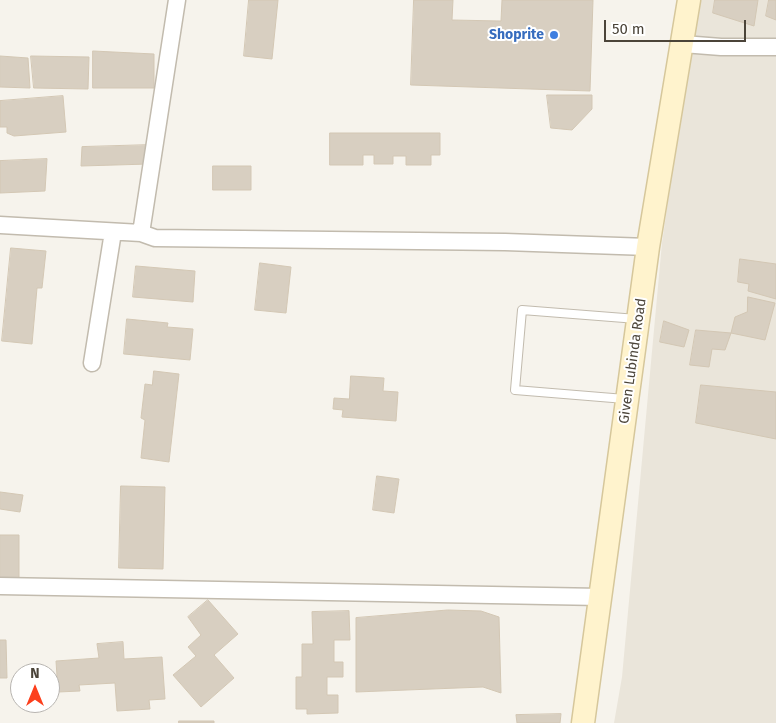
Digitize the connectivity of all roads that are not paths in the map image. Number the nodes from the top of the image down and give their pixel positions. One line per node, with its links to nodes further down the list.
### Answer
1 (177, 0): 7 (street)
2 (690, 0): 3 (street, Given Lubinda Road)
3 (683, 44): 4 (street); 8 (street, Given Lubinda Road)
4 (776, 47)
5 (0, 225): 6 (street)
6 (113, 232): 7 (street); 10 (street)
7 (141, 232): 8 (street)
8 (648, 247): 9 (street, Given Lubinda Road)
9 (639, 320): 11 (street, Given Lubinda Road); 11 (lane)
10 (92, 363)
11 (628, 399): 13 (street, Given Lubinda Road)
12 (0, 586): 13 (street)
13 (601, 597): 14 (street, Given Lubinda Road)
14 (583, 723)

